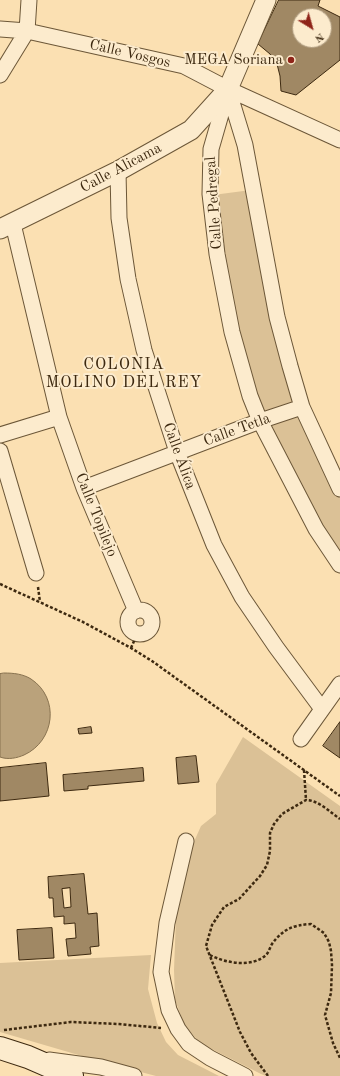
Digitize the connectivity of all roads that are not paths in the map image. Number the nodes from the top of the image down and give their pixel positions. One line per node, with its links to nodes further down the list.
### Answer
1 (29, 0): 4 (street)
2 (266, 0): 6 (street, Calle Alicama)
3 (0, 30): 4 (street, Calle Vosgos)
4 (27, 31): 5 (street); 6 (street, Calle Vosgos)
5 (0, 75)
6 (228, 89): 7 (street, Calle Vosgos); 8 (street, Calle Alicama); 10 (street); 12 (street, Calle Pedregal)
7 (340, 140)
8 (118, 171): 9 (street, Calle Alicama); 15 (street, Calle Álica)
9 (7, 226): 11 (street, Calle Topilejo)
10 (302, 407): 12 (street, Calle Tetla); 17 (street)
11 (59, 417): 13 (street); 16 (street, Calle Topilejo)
12 (260, 421): 15 (street, Calle Tetla); 18 (street, Calle Pedregal)
13 (0, 435)
14 (0, 451): 19 (street)
15 (177, 452): 16 (street, Calle Tetla); 22 (street, Calle Álica)
16 (84, 488): 20 (street, Calle Topilejo)
17 (340, 489)
18 (340, 566)
19 (36, 573)
20 (134, 641)
21 (340, 684): 22 (street)
22 (322, 709): 23 (street)
23 (301, 739)
24 (186, 841): 29 (street)
25 (0, 1048): 26 (main road)
26 (28, 1057): 27 (main road); 28 (street)
27 (72, 1076)
28 (134, 1076)
29 (245, 1076)

